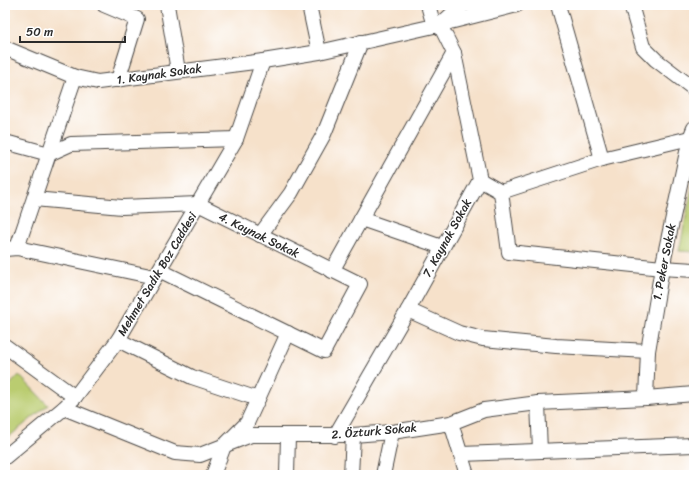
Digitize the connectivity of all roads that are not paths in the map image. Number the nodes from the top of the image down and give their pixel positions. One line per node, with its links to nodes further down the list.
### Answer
1 (104, 5): 17 (street)
2 (167, 5): 15 (street)
3 (309, 5): 12 (street)
4 (428, 5): 9 (street)
5 (462, 5): 9 (street)
6 (517, 5): 9 (street, 1. Kaynak Sokak)
7 (558, 5): 23 (street)
8 (632, 5): 18 (street)
9 (437, 26): 10 (street, 1. Kaynak Sokak); 13 (street)
10 (361, 42): 12 (street, 1. Kaynak Sokak); 29 (street)
11 (5, 48): 16 (street, 1. Kaynak Sokak)
12 (319, 52): 14 (street, 1. Kaynak Sokak)
13 (454, 53): 24 (street); 28 (street)
14 (264, 61): 15 (street, 1. Kaynak Sokak); 20 (street, Mehmet Sadık Boz Caddesi)
15 (178, 72): 17 (street, 1. Kaynak Sokak)
16 (75, 77): 17 (street, 1. Kaynak Sokak); 22 (street)
17 (118, 80)
18 (694, 89)
19 (692, 133): 23 (street); 32 (street, 1. Peker Sokak)
20 (236, 139): 22 (street); 27 (street, Mehmet Sadık Boz Caddesi)
21 (5, 142): 22 (street)
22 (49, 154): 26 (street)
23 (602, 159): 25 (street)
24 (480, 180): 25 (street); 30 (street, 7. Kaynak Sokak)
25 (501, 192): 32 (street)
26 (34, 199): 27 (street, 4. Kaynak Sokak); 31 (street)
27 (198, 204): 29 (street, 4. Kaynak Sokak); 35 (street, Mehmet Sadık Boz Caddesi)
28 (361, 218): 30 (street); 33 (street)
29 (260, 235): 33 (street, 4. Kaynak Sokak)
30 (442, 247): 36 (street, 7. Kaynak Sokak)
31 (11, 248): 35 (street)
32 (662, 268): 34 (street); 40 (street, 1. Peker Sokak)
33 (332, 270): 37 (street, 4. Kaynak Sokak)
34 (694, 270)
35 (157, 273): 37 (street); 38 (street, Mehmet Sadık Boz Caddesi)
36 (408, 310): 40 (street); 50 (street, 7. Kaynak Sokak)
37 (288, 334): 44 (street)
38 (118, 340): 42 (street, Mehmet Sadık Boz Caddesi); 44 (street)
39 (5, 346): 42 (street)
40 (648, 352): 43 (street, 1. Peker Sokak)
41 (694, 394): 43 (street, 2. Özturk Sokak)
42 (75, 397): 46 (street, Mehmet Sadık Boz Caddesi)
43 (646, 398): 45 (street, 2. Özturk Sokak)
44 (258, 400): 53 (street)
45 (538, 404): 47 (street, 2. Özturk Sokak); 54 (street)
46 (64, 408): 53 (street, 2. Özturk Sokak); 56 (street, Mehmet Sadık Boz Caddesi)
47 (452, 423): 48 (street, 2. Özturk Sokak); 55 (street)
48 (392, 432): 51 (street, 2. Özturk Sokak); 60 (street)
49 (288, 436): 50 (street, 2. Özturk Sokak); 53 (street, 2. Özturk Sokak); 58 (street)
50 (335, 436): 51 (street, 2. Özturk Sokak)
51 (353, 436): 59 (street)
52 (694, 445): 54 (street)
53 (224, 446): 57 (street)
54 (540, 451): 55 (street)
55 (461, 454): 61 (street)
56 (5, 457)
57 (213, 475)
58 (287, 475)
59 (351, 475)
60 (383, 475)
61 (467, 475)

